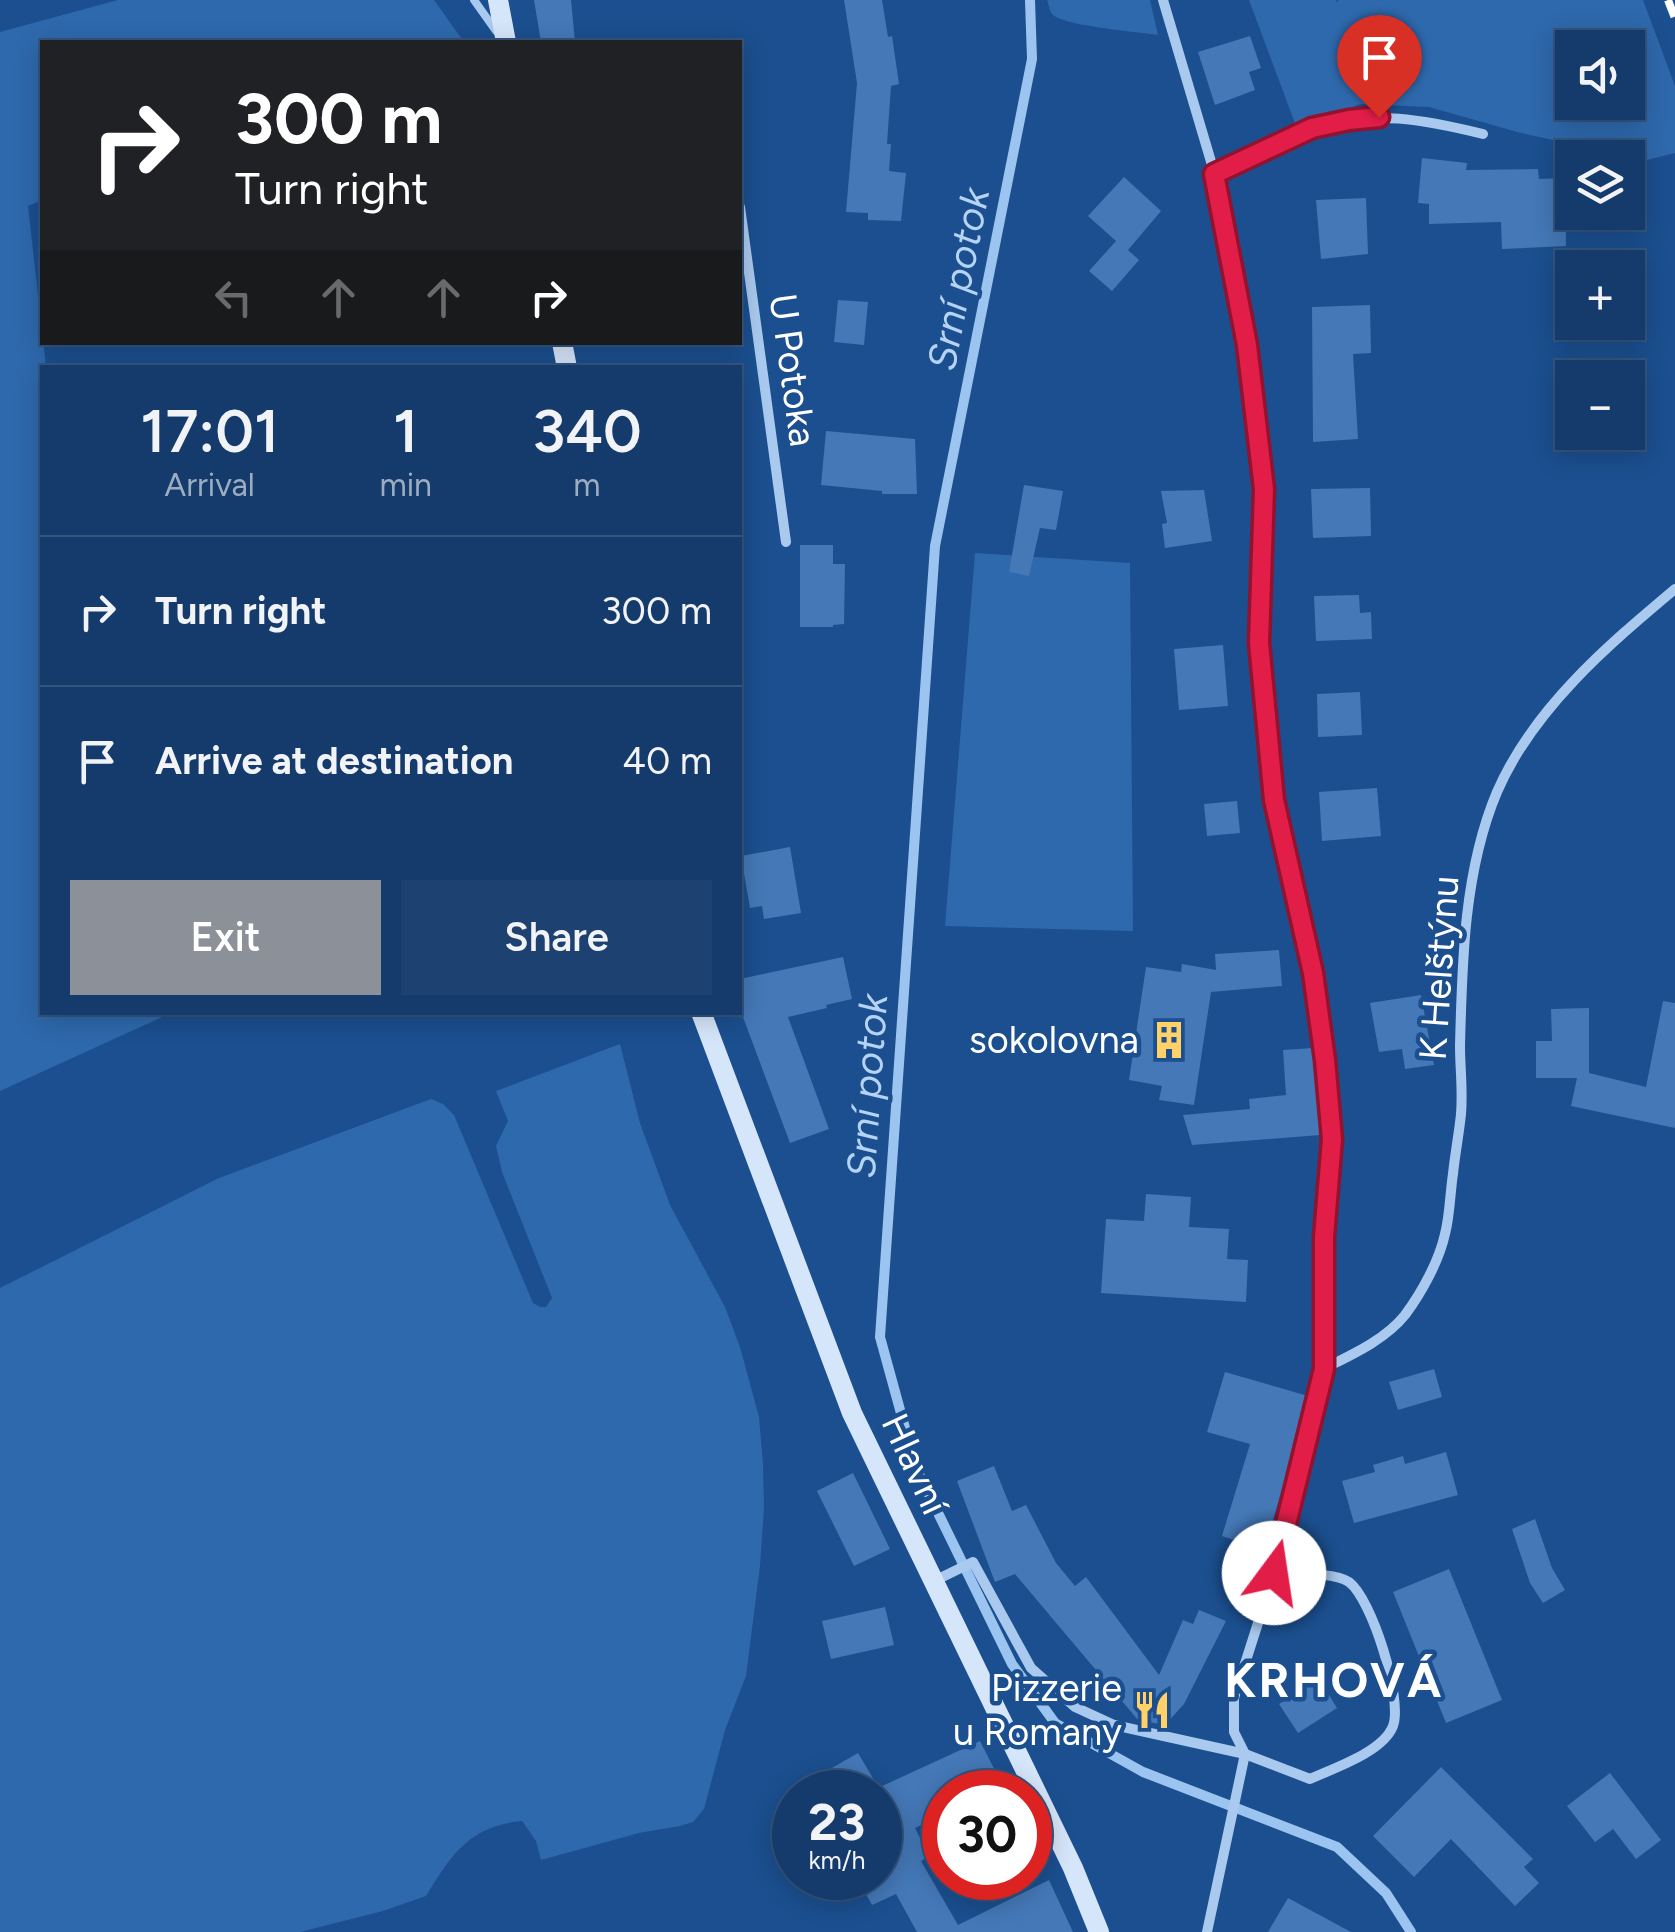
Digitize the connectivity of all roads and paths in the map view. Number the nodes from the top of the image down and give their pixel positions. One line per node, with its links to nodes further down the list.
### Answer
1 (474, 0): 4 (lane)
2 (498, 0): 5 (street)
3 (1162, 0): 7 (street)
4 (504, 40)
5 (506, 40)
6 (1483, 134): 7 (street)
7 (1214, 174): 12 (street)
8 (742, 222): 9 (street, U Potoka)
9 (786, 542)
10 (1675, 589): 12 (street, K Helštýnu)
11 (702, 1015): 14 (street, Hlavní)
12 (1324, 1369): 13 (street)
13 (1274, 1573): 15 (street); 15 (street)
14 (941, 1578): 15 (street); 16 (street, Hlavní)
15 (1245, 1754): 17 (street)
16 (1098, 1932)
17 (1207, 1932)

